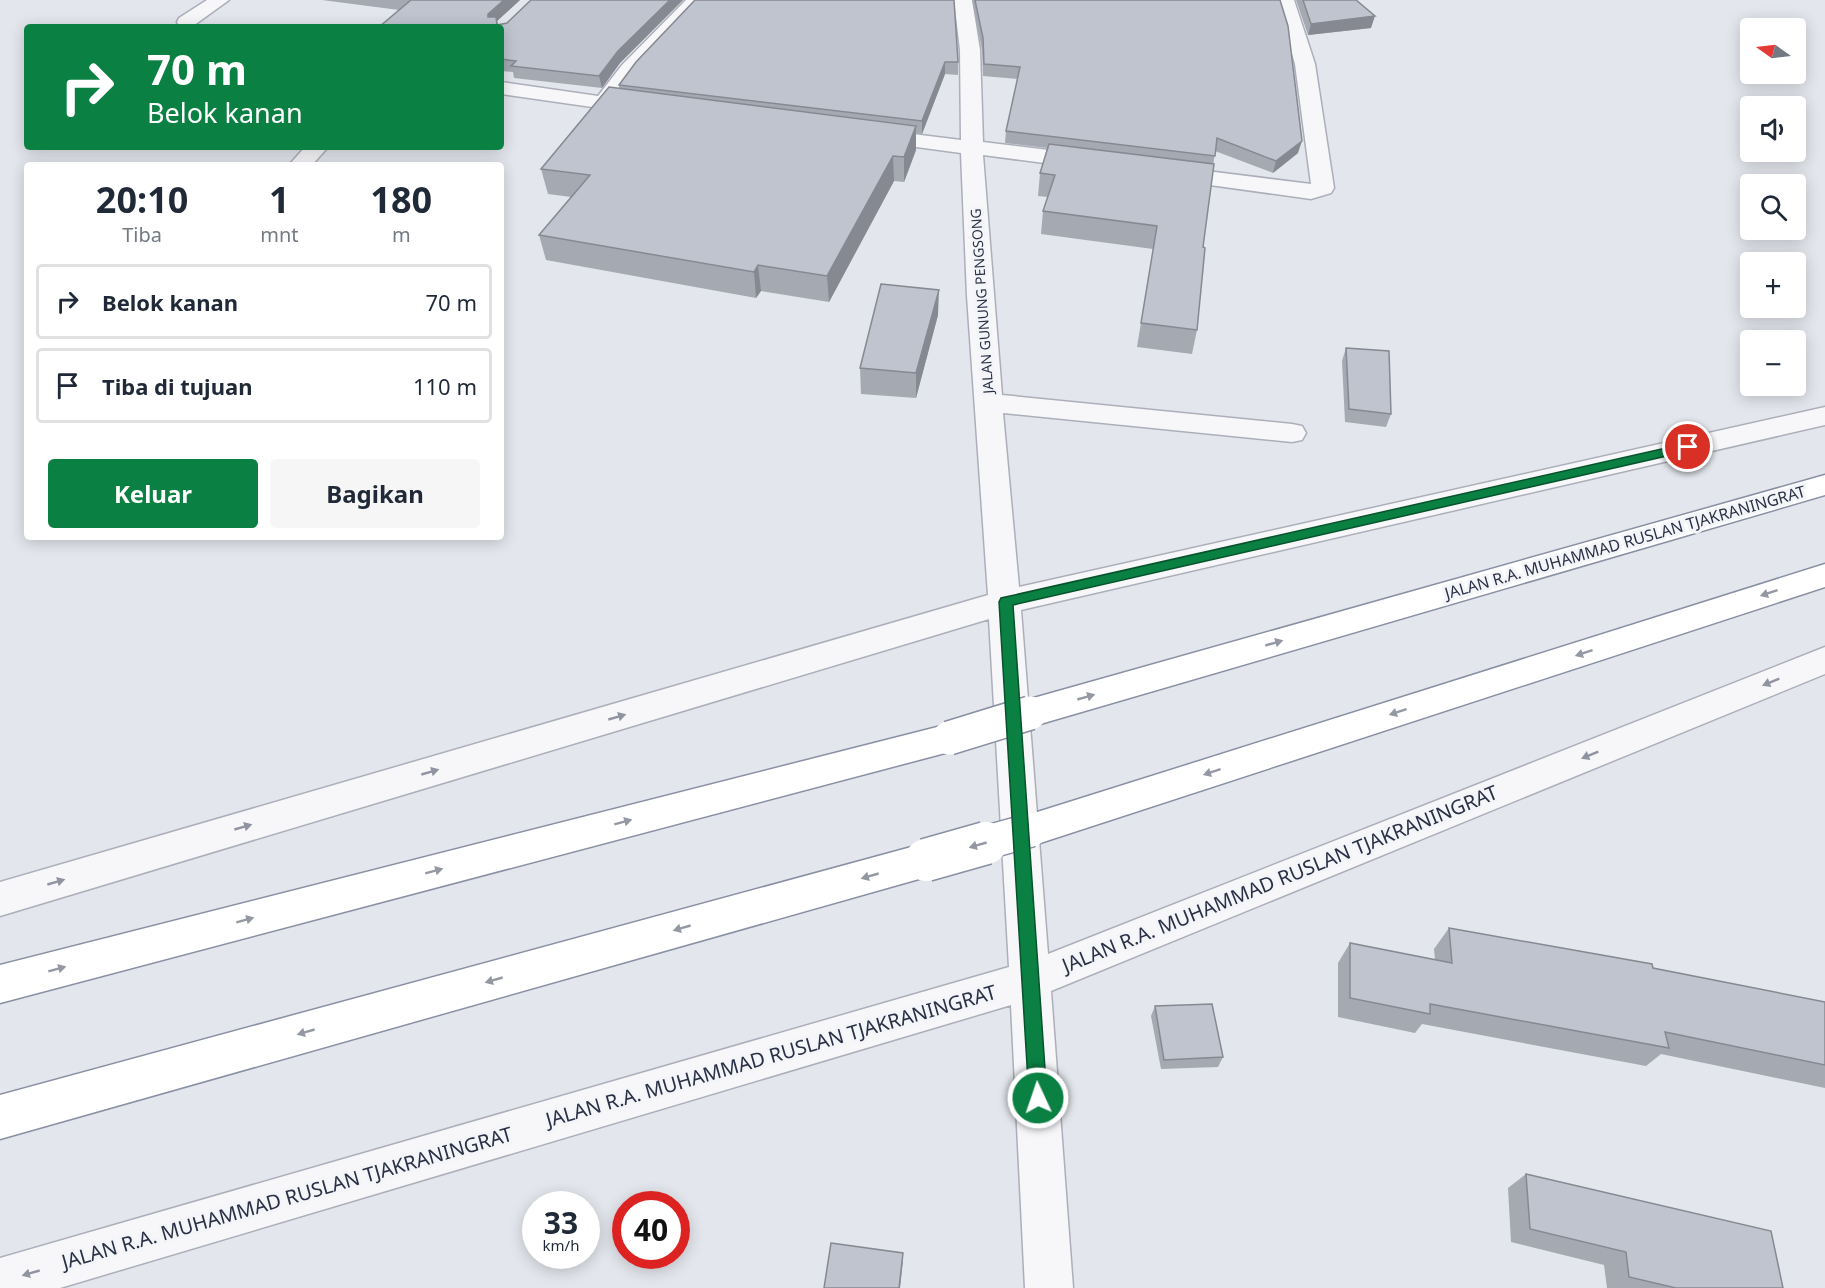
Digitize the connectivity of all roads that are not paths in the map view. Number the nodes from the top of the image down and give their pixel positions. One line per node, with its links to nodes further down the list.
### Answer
1 (220, 0): 5 (street)
2 (696, 0): 7 (street)
3 (963, 0): 10 (street, JALAN GUNUNG PENGSONG)
4 (1285, 0): 14 (street)
5 (186, 22)
6 (504, 88): 7 (street)
7 (603, 103): 8 (street)
8 (651, 108)
9 (853, 132): 10 (street)
10 (972, 147): 13 (street); 15 (street, JALAN GUNUNG PENGSONG)
11 (314, 150): 12 (street)
12 (303, 162)
13 (1113, 165)
14 (1148, 170)
15 (989, 403): 17 (street); 20 (street, JALAN GUNUNG PENGSONG)
16 (1825, 416): 20 (street)
17 (1292, 433)
18 (1825, 485): 24 (highway, JALAN R.A. MUHAMMAD RUSLAN TJAKRANINGRAT, one-way to 18, bridge)
19 (1825, 575): 25 (highway, one-way to 25, bridge)
20 (1006, 602): 22 (street, one-way to 20); 23 (street, JALAN GUNUNG PENGSONG)
21 (1825, 660): 23 (street, JALAN R.A. MUHAMMAD RUSLAN TJAKRANINGRAT, one-way to 23)
22 (0, 899)
23 (1031, 980): 26 (street, JALAN R.A. MUHAMMAD RUSLAN TJAKRANINGRAT, one-way to 26); 27 (street, JALAN GUNUNG PENGSONG)
24 (0, 984)
25 (0, 1117)
26 (0, 1282)
27 (1048, 1288)

